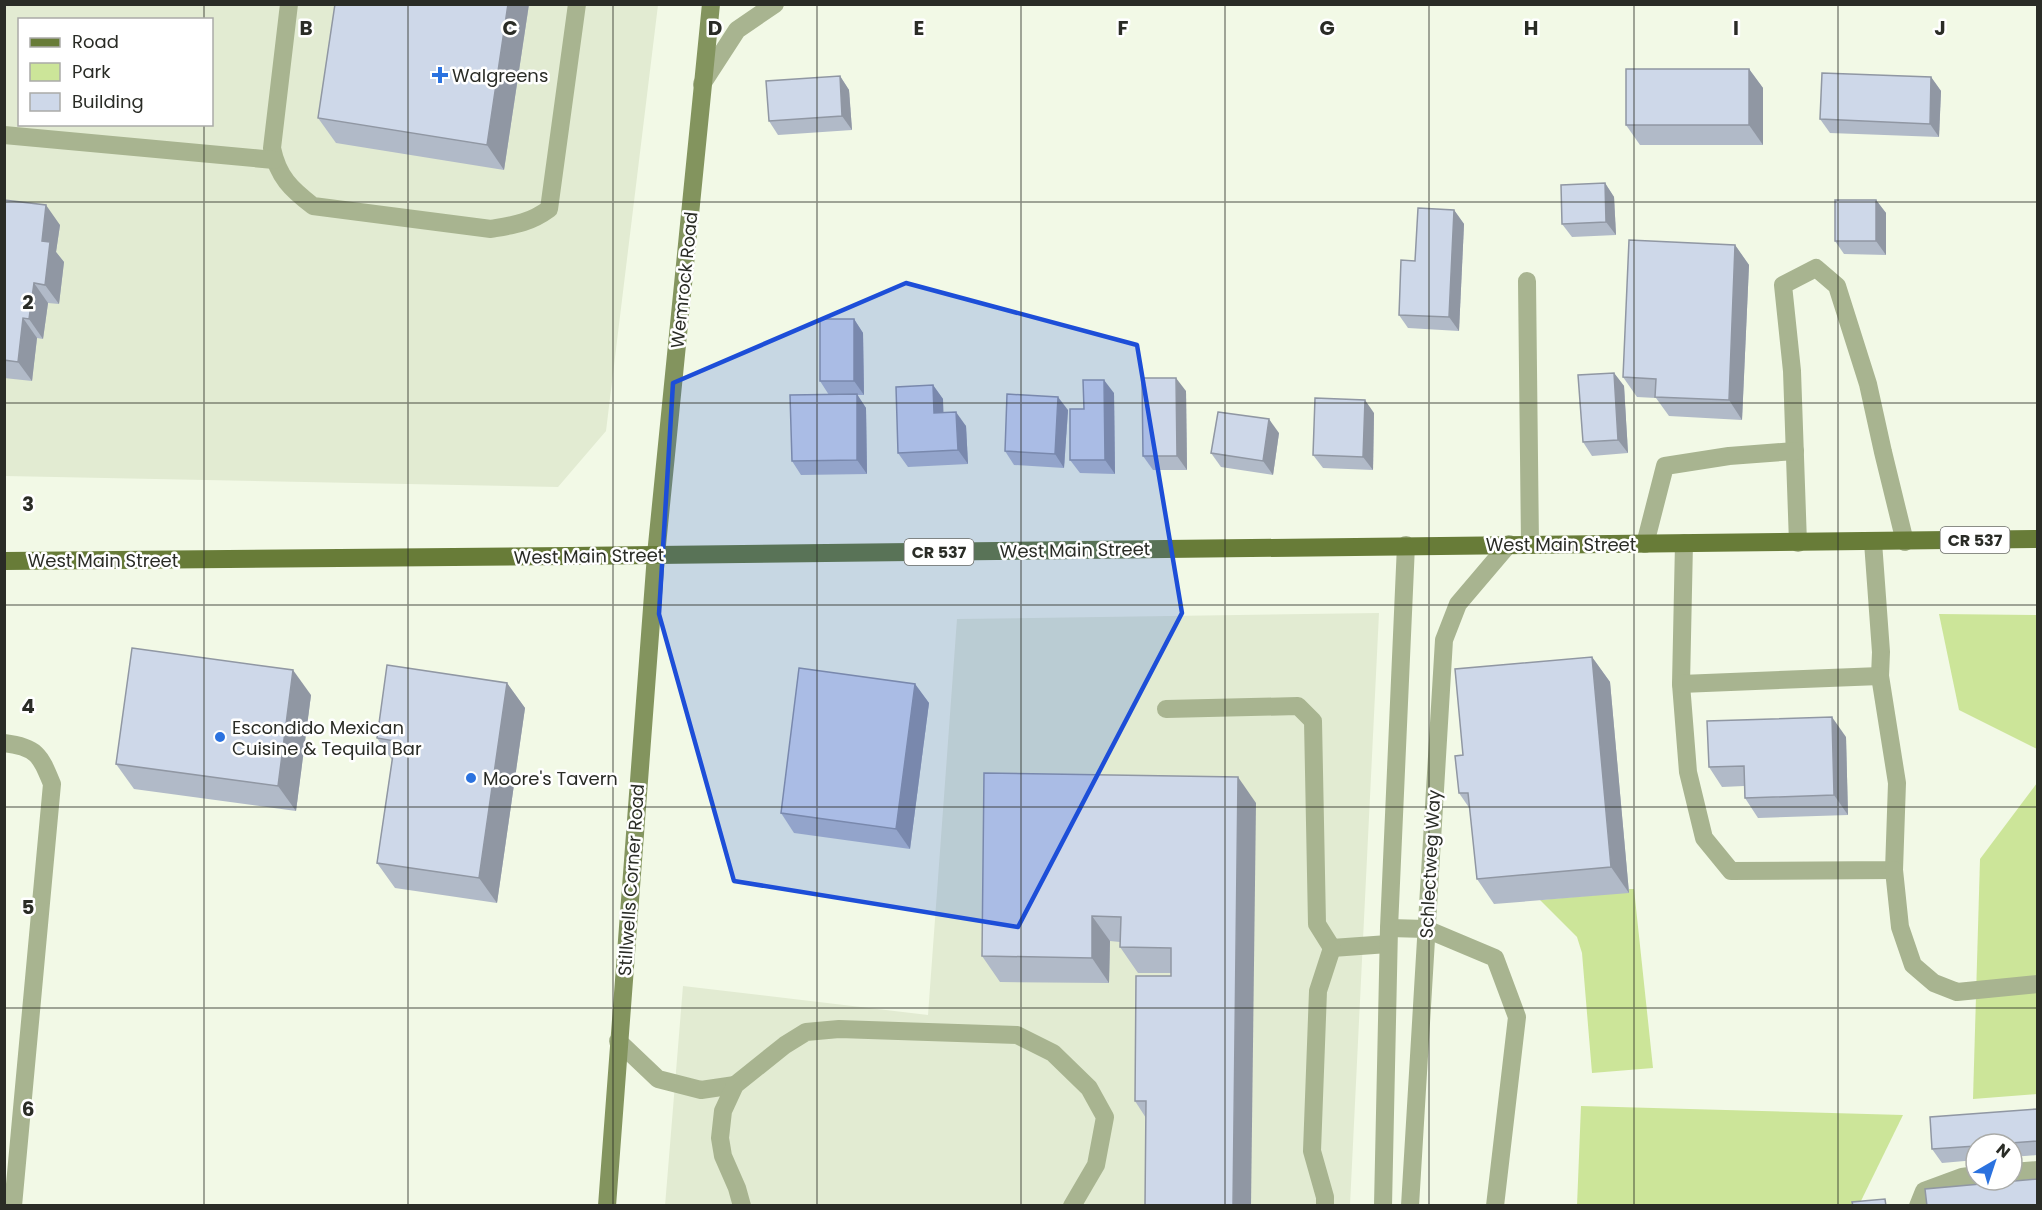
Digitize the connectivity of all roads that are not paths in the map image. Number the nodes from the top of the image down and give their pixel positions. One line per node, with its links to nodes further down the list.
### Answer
1 (289, 4): 7 (street)
2 (578, 4): 7 (street)
3 (711, 4): 5 (street, Wemrock Road)
4 (775, 4): 5 (street)
5 (702, 84): 19 (street, Wemrock Road)
6 (4, 135): 7 (street)
7 (274, 160)
8 (1527, 281): 18 (street)
9 (1796, 451): 12 (street); 14 (street); 16 (street)
10 (2034, 537): 12 (main road, West Main Street / CR 537)
11 (1873, 542): 12 (main road, West Main Street / CR 537); 14 (main road, West Main Street / CR 537); 21 (street)
12 (1905, 542)
13 (1684, 543): 14 (main road, West Main Street / CR 537); 16 (main road, West Main Street / CR 537); 22 (street)
14 (1798, 543)
15 (1509, 544): 17 (main road, West Main Street / CR 537); 18 (main road, West Main Street / CR 537); 26 (street, Schlectweg Way)
16 (1645, 544): 18 (main road, West Main Street / CR 537)
17 (1406, 545): 19 (main road, West Main Street / CR 537); 27 (street, Schlectweg Way)
18 (1530, 545)
19 (656, 555): 20 (main road, West Main Street / CR 537); 30 (street, Stillwells Corner Road)
20 (4, 561)
21 (1880, 676): 22 (street); 25 (street)
22 (1681, 684): 25 (street)
23 (1166, 709): 28 (street)
24 (4, 743): 32 (street)
25 (1894, 870): 29 (street)
26 (1426, 929): 27 (street); 40 (street, Schlectweg Way); 41 (street)
27 (1389, 936): 28 (street); 39 (street, Schlectweg Way)
28 (1332, 948): 38 (street)
29 (2037, 984)
30 (618, 1041): 31 (street); 35 (street, Stillwells Corner Road)
31 (735, 1085): 36 (street); 37 (street)
32 (12, 1115): 34 (street)
33 (1964, 1177): 42 (street)
34 (12, 1206)
35 (607, 1206)
36 (742, 1206)
37 (1072, 1206)
38 (1325, 1206)
39 (1383, 1206)
40 (1410, 1206)
41 (1495, 1206)
42 (1918, 1206)

